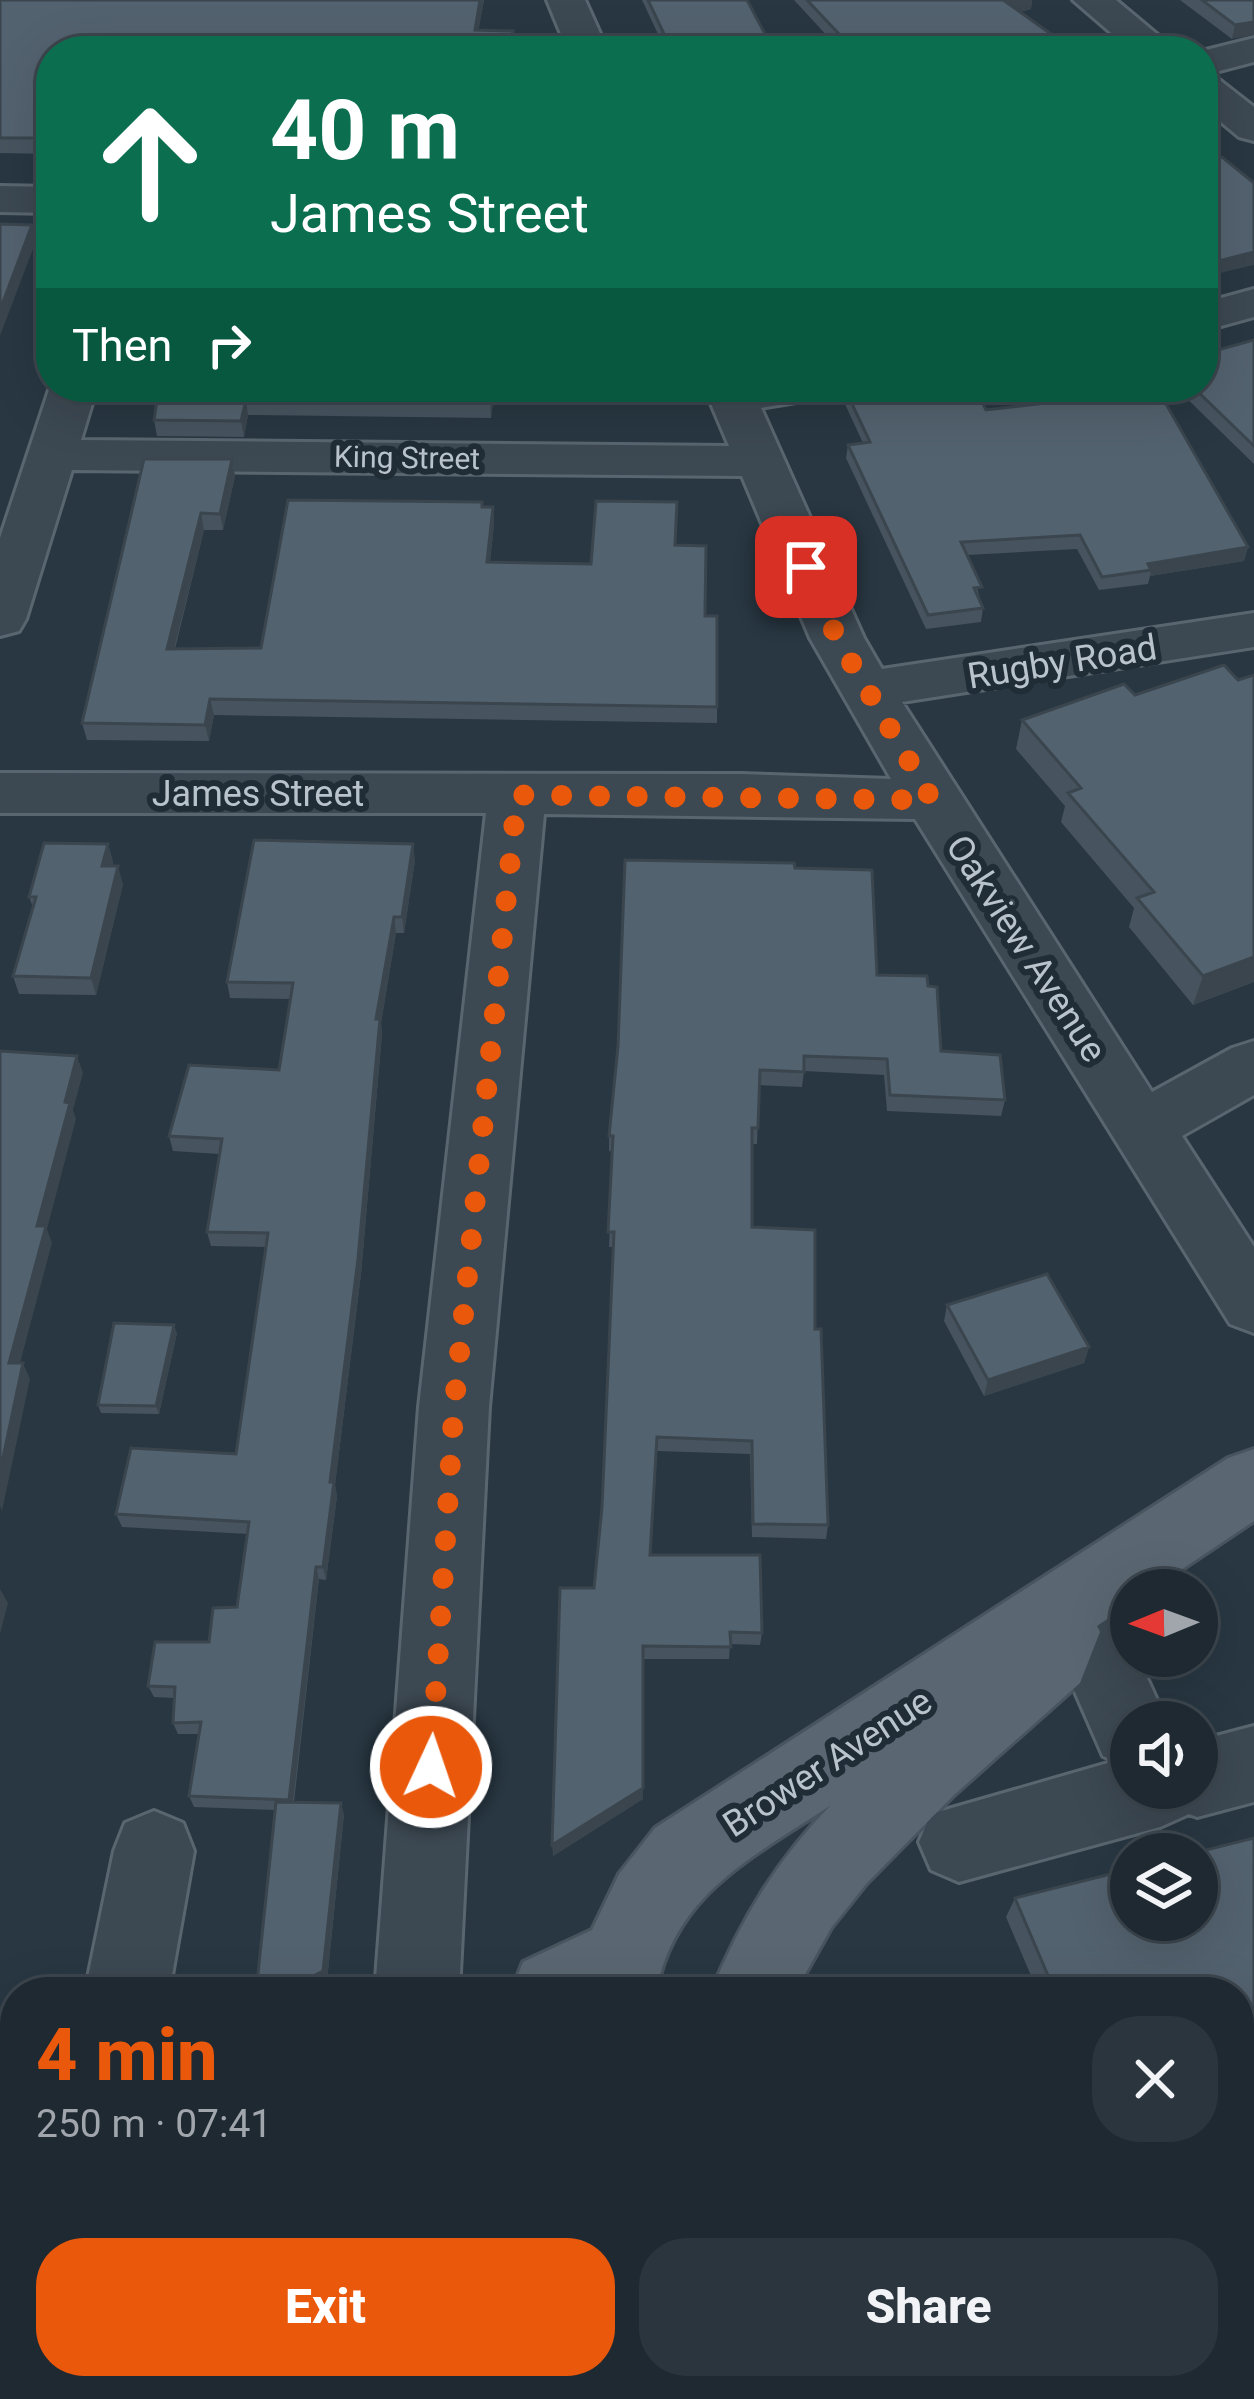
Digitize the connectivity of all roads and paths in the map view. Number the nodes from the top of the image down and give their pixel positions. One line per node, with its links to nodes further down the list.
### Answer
1 (566, 0): 3 (street)
2 (1092, 0): 4 (street)
3 (582, 36)
4 (1138, 36)
5 (1254, 50): 6 (street)
6 (1218, 58)
7 (1218, 99): 8 (street)
8 (1254, 128)
9 (0, 200): 10 (street)
10 (36, 200)
11 (1254, 303): 12 (street)
12 (1218, 313)
13 (69, 402): 15 (street)
14 (734, 402): 16 (street, Oakview Avenue)
15 (54, 455): 16 (street, King Street); 17 (street)
16 (760, 461): 19 (street, Oakview Avenue)
17 (0, 619)
18 (1254, 630): 19 (street, Rugby Road)
19 (871, 688): 22 (street, Oakview Avenue)
20 (0, 793): 21 (street, James Street)
21 (517, 795): 22 (street, James Street); 35 (street)
22 (932, 800): 24 (street, Oakview Avenue)
23 (1254, 1065): 24 (street)
24 (1142, 1128): 25 (street, Oakview Avenue)
25 (1254, 1304)
26 (1254, 1481): 27 (main road, Brower Avenue)
27 (1073, 1600): 28 (street); 36 (main road, Brower Avenue); 37 (main road, Brower Avenue)
28 (1118, 1701)
29 (1254, 1764): 30 (street)
30 (1218, 1773)
31 (1110, 1801): 32 (street)
32 (959, 1842)
33 (154, 1851): 34 (street)
34 (130, 1977)
35 (419, 1977)
36 (611, 1977)
37 (757, 1977)

